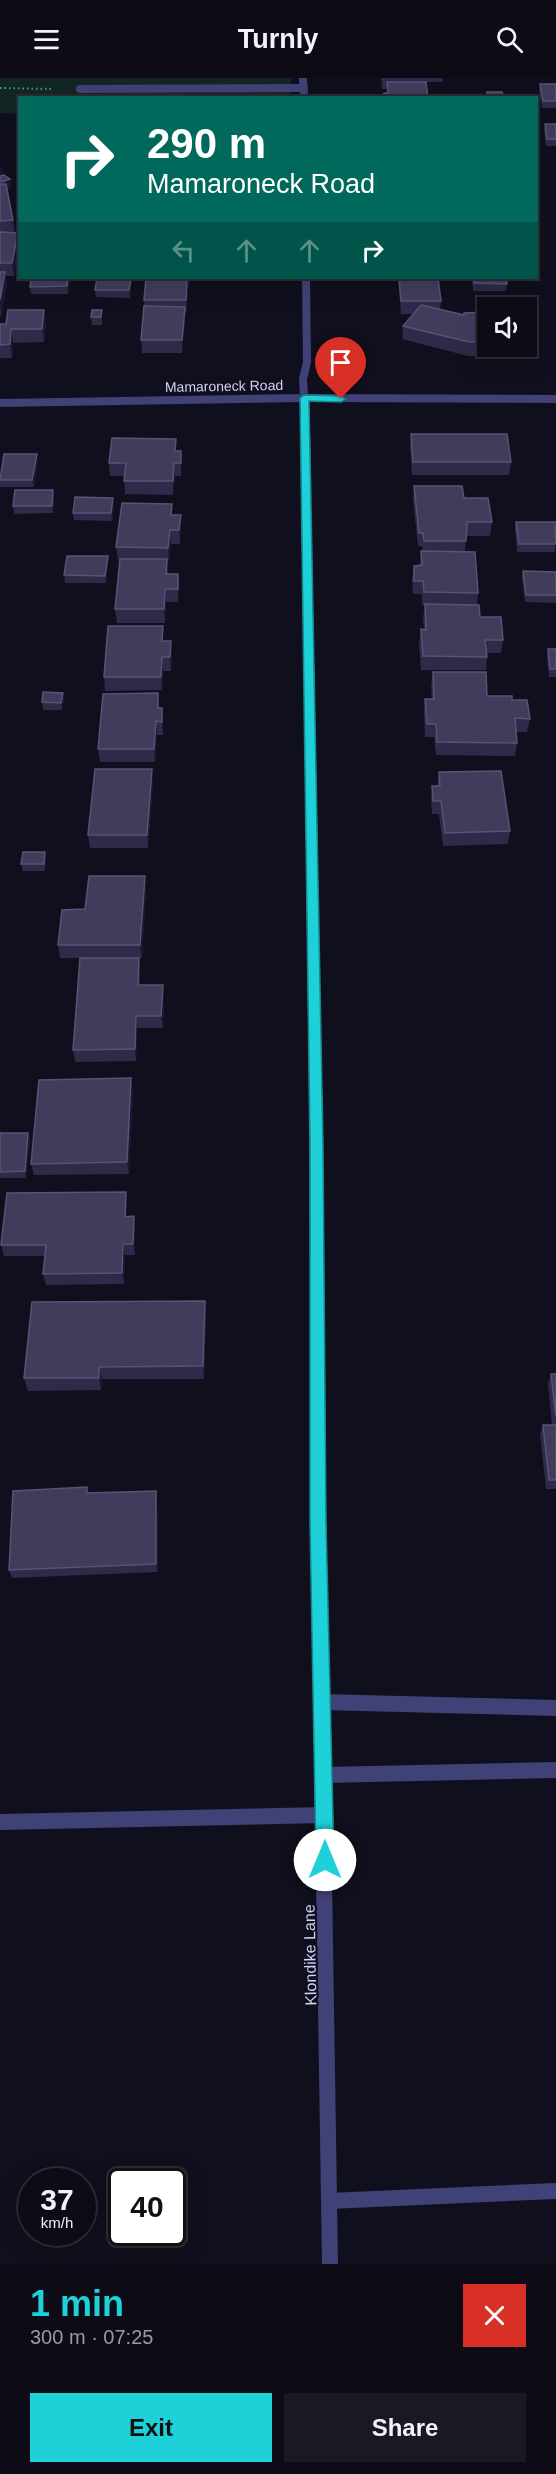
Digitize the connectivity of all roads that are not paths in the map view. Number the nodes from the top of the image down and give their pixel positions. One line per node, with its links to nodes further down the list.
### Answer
1 (303, 78): 2 (street)
2 (303, 88): 3 (street); 4 (street)
3 (80, 89)
4 (304, 96)
5 (306, 279): 6 (street, Klondike Lane)
6 (304, 398): 7 (street, Mamaroneck Road); 8 (street, Mamaroneck Road); 9 (street, Klondike Lane)
7 (556, 399)
8 (0, 403)
9 (321, 1702): 10 (street); 12 (street, Klondike Lane)
10 (556, 1708)
11 (556, 1770): 12 (street)
12 (324, 1775): 13 (street, Klondike Lane)
13 (325, 1815): 14 (street); 16 (street, Klondike Lane)
14 (0, 1822)
15 (556, 2191): 16 (street)
16 (328, 2201): 17 (street, Klondike Lane)
17 (330, 2264)

